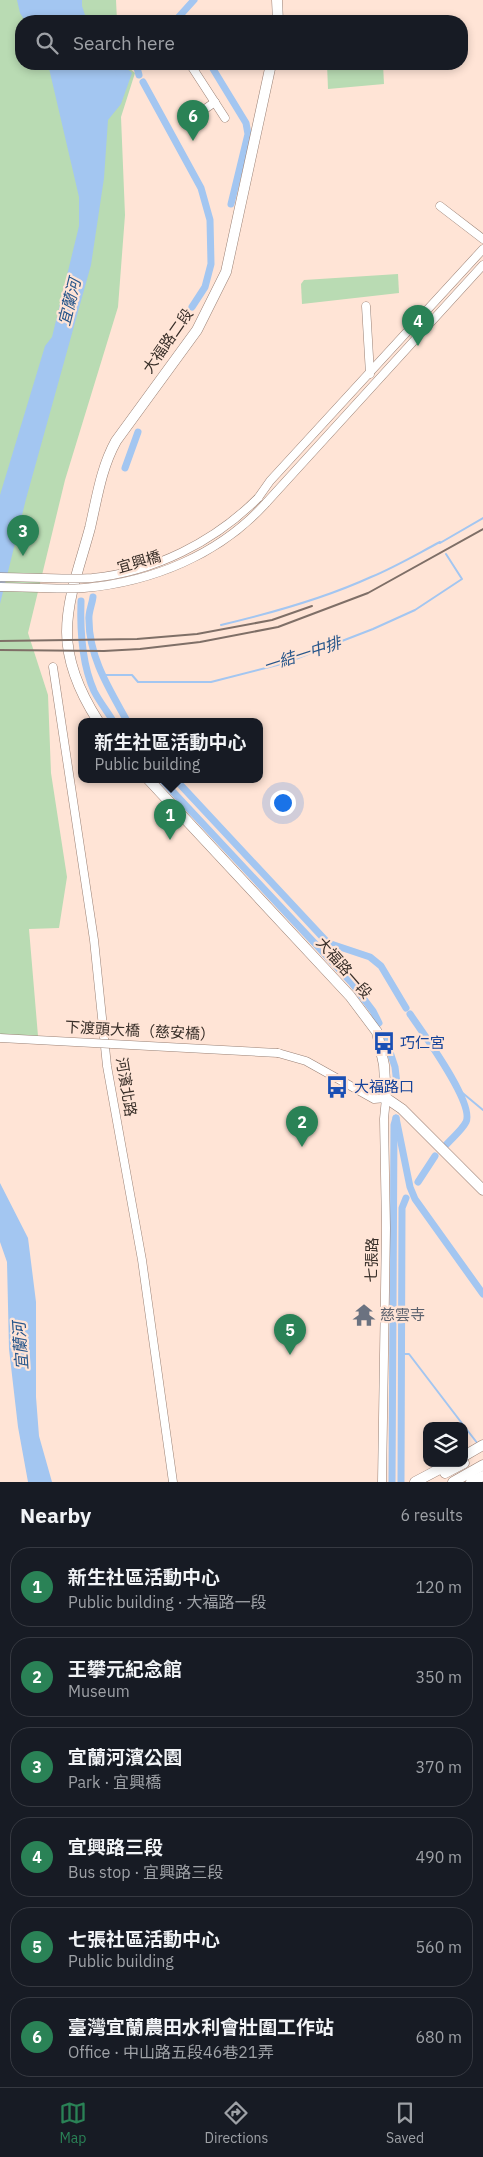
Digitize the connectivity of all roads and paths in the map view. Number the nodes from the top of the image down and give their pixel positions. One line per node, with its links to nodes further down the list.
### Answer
1 (277, 0): 2 (main road)
2 (278, 15)
3 (194, 70): 5 (street)
4 (270, 70): 18 (main road, 大福路二段)
5 (215, 102): 6 (street); 7 (street)
6 (192, 118)
7 (225, 118)
8 (440, 206): 9 (street)
9 (483, 239)
10 (483, 249): 13 (street, 宜興橋)
11 (483, 265): 14 (street, 宜興橋)
12 (366, 306): 13 (street)
13 (370, 372): 14 (street); 15 (street, 宜興橋, bridge)
14 (374, 382): 16 (street, 宜興橋, bridge)
15 (0, 577)
16 (0, 587)
17 (53, 667): 31 (street, 河濱北路)
18 (96, 718)
19 (152, 783): 21 (main road, 大福路一段)
20 (0, 1038): 21 (street, 下渡頭大橋（慈安橋）, bridge)
21 (386, 1098): 22 (main road); 32 (street, 七張路)
22 (483, 1190)
23 (483, 1445): 25 (main road)
24 (483, 1452): 26 (main road)
25 (468, 1454)
26 (468, 1461)
27 (483, 1465): 35 (main road)
28 (443, 1467): 33 (main road)
29 (457, 1467): 34 (main road)
30 (483, 1476): 36 (main road)
31 (174, 1482)
32 (382, 1482)
33 (415, 1482)
34 (429, 1482)
35 (453, 1482)
36 (471, 1482)

